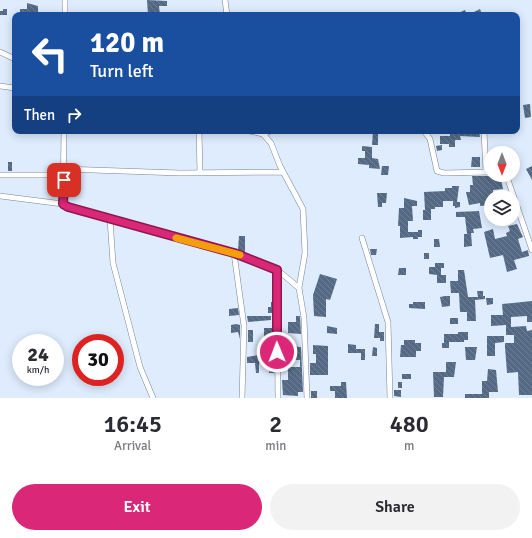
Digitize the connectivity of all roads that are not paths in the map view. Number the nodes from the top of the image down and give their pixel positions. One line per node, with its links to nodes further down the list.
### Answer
1 (65, 0): 3 (street)
2 (225, 0): 4 (street)
3 (65, 12)
4 (227, 12)
5 (0, 52): 6 (street)
6 (12, 58)
7 (0, 86): 8 (street)
8 (12, 88)
9 (64, 134): 15 (street)
10 (199, 134): 18 (street)
11 (264, 134): 16 (street)
12 (426, 134): 17 (street)
13 (484, 134): 14 (street)
14 (485, 146)
15 (64, 172): 18 (street); 19 (street); 22 (street)
16 (283, 172): 18 (street); 28 (street)
17 (484, 172)
18 (200, 173)
19 (0, 175)
20 (509, 182): 25 (street)
21 (0, 196): 22 (street)
22 (63, 204): 23 (street)
23 (110, 219): 26 (street); 29 (street)
24 (362, 238): 33 (street)
25 (532, 250)
26 (234, 253): 27 (street); 30 (street)
27 (277, 270): 28 (street); 31 (street)
28 (299, 288): 32 (street)
29 (153, 398)
30 (242, 398)
31 (278, 398)
32 (307, 398)
33 (390, 398)

